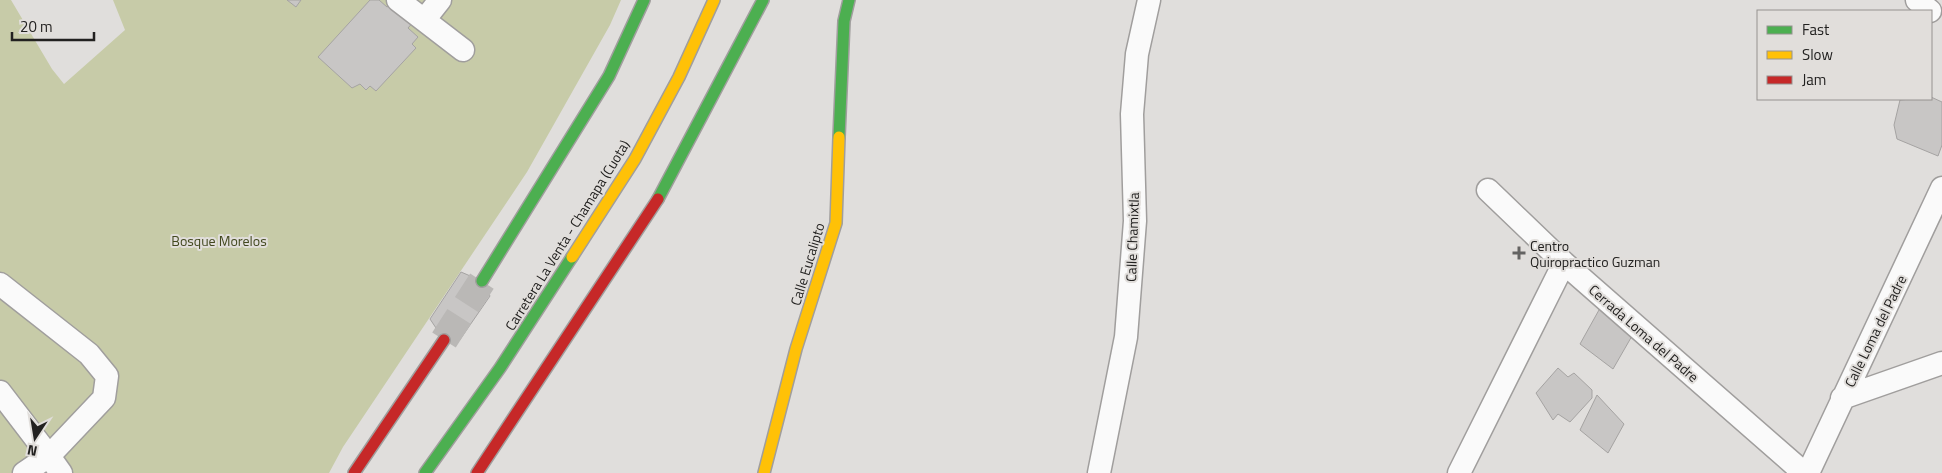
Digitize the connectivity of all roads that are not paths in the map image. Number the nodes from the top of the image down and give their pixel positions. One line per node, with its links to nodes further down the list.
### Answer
1 (398, 0): 11 (street)
2 (440, 0): 11 (street)
3 (644, 0): 17 (main road)
4 (714, 0): 26 (main road, Carretera La Venta - Chamapa (Cuota))
5 (763, 0): 27 (main road)
6 (850, 0): 28 (main road, Calle Eucalipto)
7 (1150, 0): 29 (street, Calle Chamixtla)
8 (1917, 0): 9 (street)
9 (1928, 10)
10 (1932, 14): 12 (street)
11 (425, 19): 13 (street)
12 (1942, 22)
13 (463, 50)
14 (1942, 188): 22 (street, Calle Loma del Padre)
15 (1488, 190): 16 (street, Cerrada Loma del Padre)
16 (1564, 263): 30 (street); 31 (street, Cerrada Loma del Padre)
17 (482, 281)
18 (0, 284): 23 (street)
19 (444, 340): 25 (main road)
20 (1942, 363): 22 (street)
21 (0, 392): 23 (street)
22 (1842, 398): 32 (street, Calle Loma del Padre)
23 (55, 464): 24 (street)
24 (24, 473)
25 (354, 473)
26 (425, 473)
27 (477, 473)
28 (764, 473)
29 (1099, 473)
30 (1459, 473)
31 (1804, 473)
32 (1808, 473)

